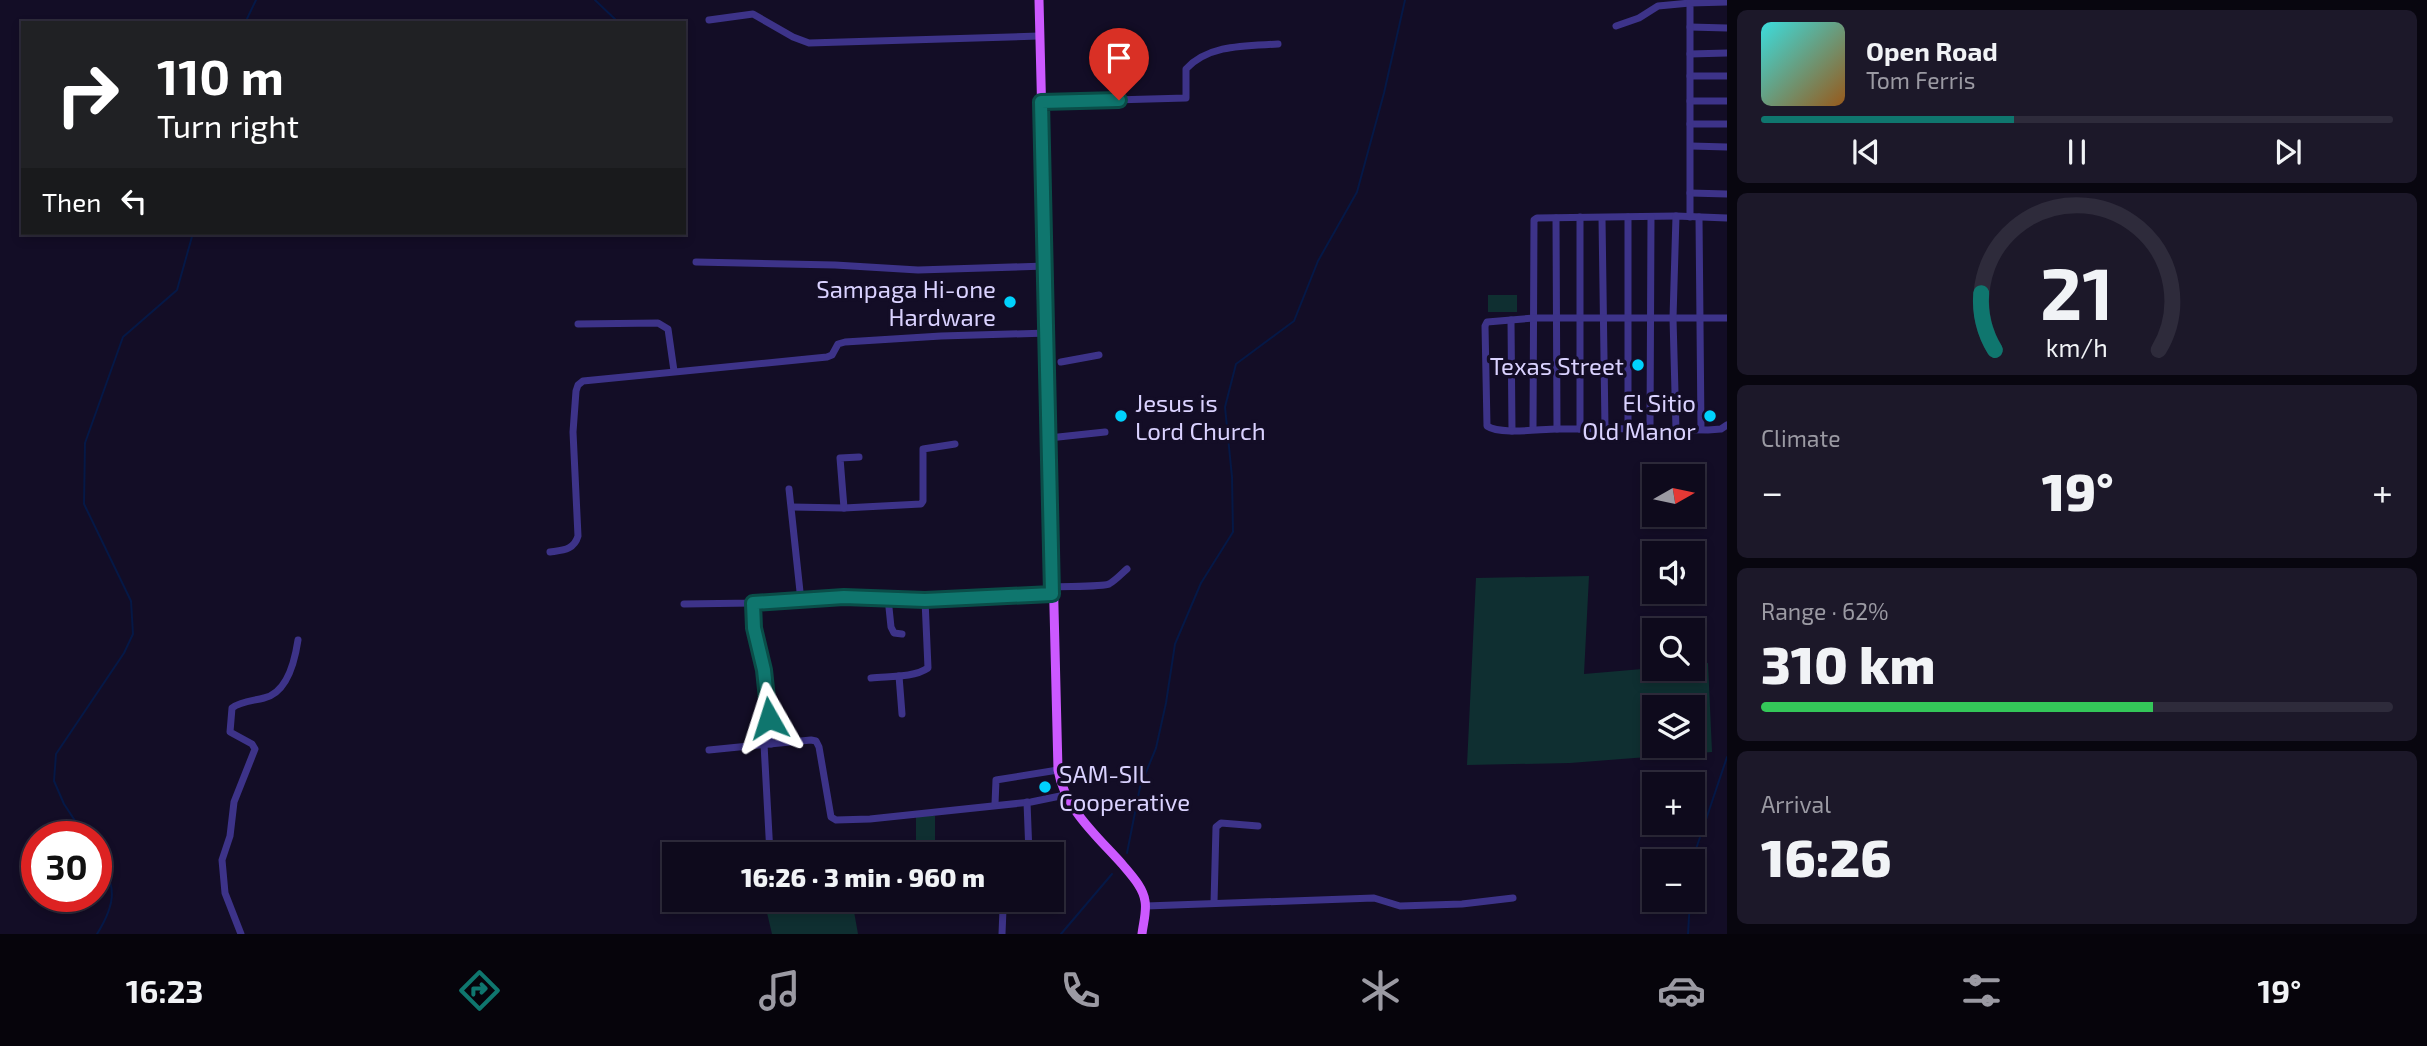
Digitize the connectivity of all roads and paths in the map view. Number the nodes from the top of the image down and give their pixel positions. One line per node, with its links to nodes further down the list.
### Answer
1 (1039, 0): 9 (main road)
2 (1711, 1): 3 (street); 4 (street)
3 (1727, 2)
4 (1690, 3): 6 (street); 7 (street)
5 (709, 20): 9 (street)
6 (1616, 26)
7 (1690, 27): 8 (street); 12 (street)
8 (1727, 28)
9 (1039, 36): 16 (main road)
10 (1278, 44): 16 (street)
11 (1727, 53): 12 (street)
12 (1690, 54): 13 (street)
13 (1690, 76): 14 (street); 17 (street)
14 (1727, 76)
15 (1727, 101): 17 (street)
16 (1041, 102): 34 (main road)
17 (1690, 102): 18 (street)
18 (1690, 124): 19 (street); 20 (street)
19 (1727, 124)
20 (1691, 146): 21 (street); 22 (street)
21 (1727, 147)
22 (1690, 193): 23 (street); 28 (street)
23 (1727, 194)
24 (1676, 216): 27 (street); 28 (street); 41 (street)
25 (1580, 217): 30 (street); 31 (street); 37 (street)
26 (1628, 217): 27 (street); 31 (street); 39 (street)
27 (1651, 217): 40 (street)
28 (1690, 217): 29 (street)
29 (1699, 217): 32 (street); 35 (street)
30 (1556, 218): 36 (street); 42 (street)
31 (1602, 218): 38 (street)
32 (1727, 218)
33 (696, 262): 34 (street)
34 (1046, 266): 46 (main road)
35 (1698, 317): 41 (street); 44 (street); 57 (street)
36 (1534, 318): 42 (street); 43 (street); 52 (street)
37 (1581, 318): 38 (street); 42 (street); 54 (street)
38 (1605, 318): 39 (street); 51 (street)
39 (1627, 318): 40 (street); 55 (street)
40 (1650, 318): 41 (street); 56 (street)
41 (1673, 318): 58 (street)
42 (1556, 319): 53 (street)
43 (1511, 320): 59 (street); 59 (street)
44 (1727, 320)
45 (578, 324): 49 (street)
46 (1048, 333): 48 (main road); 49 (street)
47 (1099, 355): 48 (street)
48 (1055, 362): 61 (main road)
49 (674, 371): 67 (street)
50 (1727, 425): 57 (street)
51 (1605, 428): 54 (street); 55 (street)
52 (1533, 429): 53 (street); 59 (street)
53 (1557, 429): 54 (street)
54 (1580, 429)
55 (1628, 429): 56 (street)
56 (1650, 429): 58 (street)
57 (1701, 429): 58 (street)
58 (1676, 430)
59 (1512, 431)
60 (1105, 432): 61 (street)
61 (1049, 438): 69 (main road)
62 (955, 444): 66 (street)
63 (859, 457): 66 (street)
64 (789, 489): 65 (street)
65 (792, 508): 66 (street); 72 (street)
66 (844, 508)
67 (550, 552)
68 (1127, 569): 69 (street)
69 (1052, 591): 71 (street); 82 (main road)
70 (888, 598): 71 (street); 72 (street); 75 (street)
71 (925, 600): 77 (street)
72 (801, 601): 73 (street)
73 (753, 603): 74 (street); 80 (street)
74 (684, 604)
75 (902, 634)
76 (298, 640): 93 (street)
77 (899, 676): 78 (street); 79 (street)
78 (871, 678)
79 (902, 714)
80 (768, 744): 81 (street); 85 (street); 87 (street)
81 (709, 750)
82 (1058, 770): 83 (main road); 85 (street)
83 (1065, 795): 84 (street); 91 (main road)
84 (1027, 802): 85 (street); 88 (street)
85 (995, 804)
86 (1258, 826): 90 (street)
87 (770, 842)
88 (1028, 842)
89 (1513, 898): 90 (street)
90 (1214, 903): 91 (street)
91 (1146, 906): 95 (main road)
92 (1003, 912): 94 (street)
93 (241, 934)
94 (1002, 934)
95 (1142, 934)

